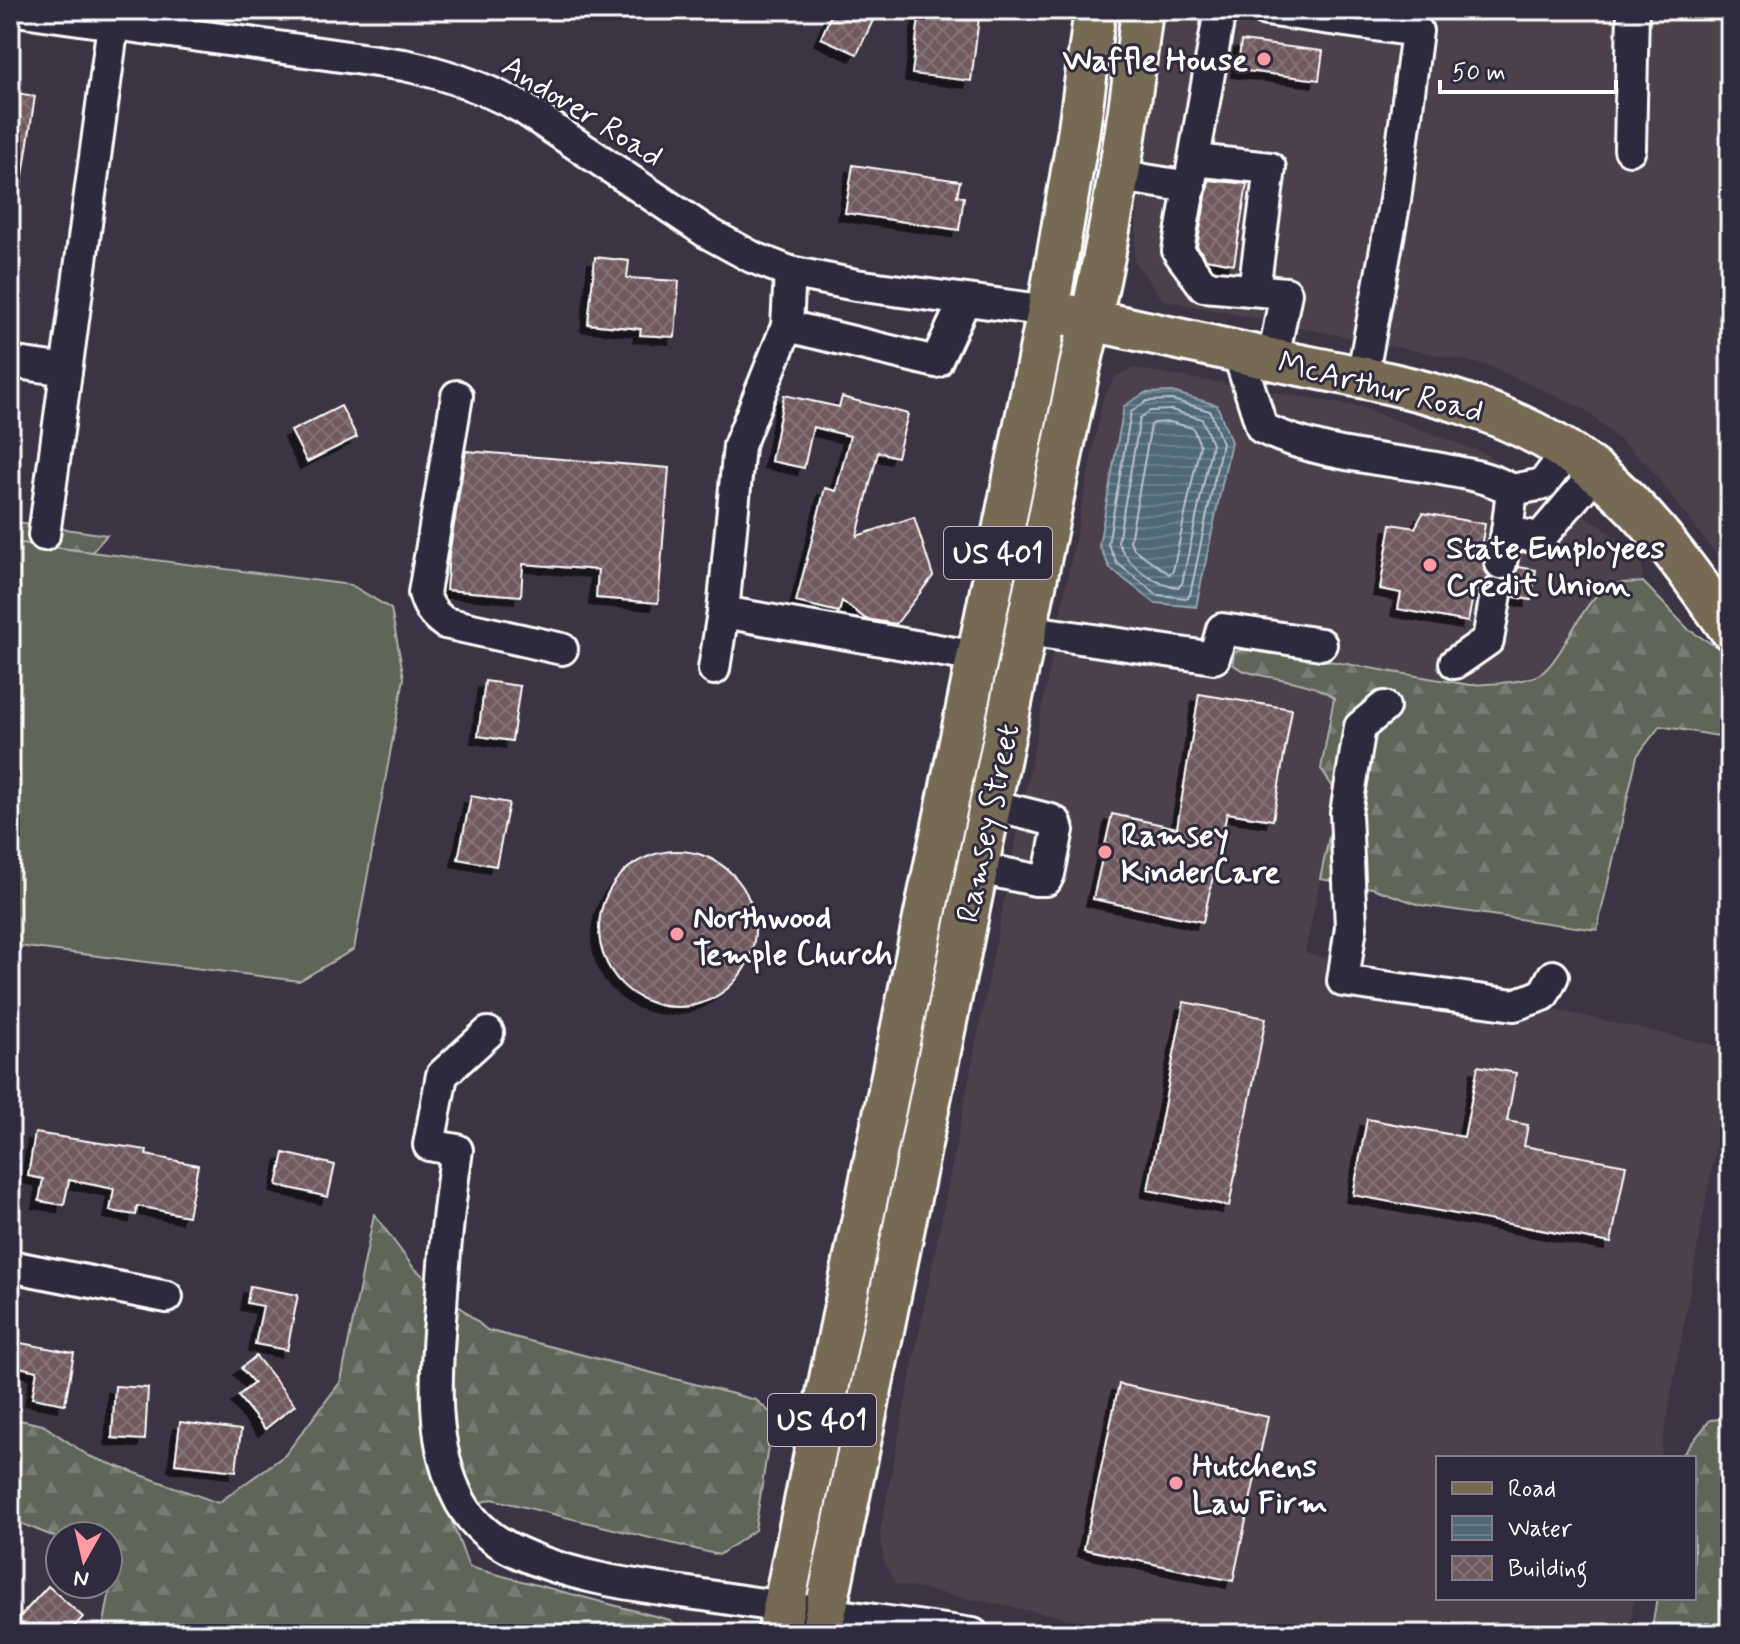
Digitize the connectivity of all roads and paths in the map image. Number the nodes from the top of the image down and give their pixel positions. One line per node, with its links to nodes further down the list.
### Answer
1 (16, 10): 7 (street, Andover Road)
2 (1095, 10): 14 (main road, Ramsey Street / US 401)
3 (1142, 10): 10 (main road, Ramsey Street / US 401)
4 (1220, 10): 9 (street)
5 (1266, 10): 20 (street)
6 (1633, 10): 8 (street)
7 (113, 24): 11 (street, Andover Road); 19 (street)
8 (1630, 149)
9 (1192, 174): 10 (street); 12 (street); 12 (street)
10 (1120, 176): 15 (main road, Ramsey Street / US 401)
11 (790, 272): 13 (street, Andover Road); 16 (street)
12 (1254, 290): 17 (street)
13 (965, 300): 14 (street, Andover Road); 16 (street)
14 (1048, 311): 15 (main road, McArthur Road); 33 (main road, Ramsey Street / US 401)
15 (1091, 320): 17 (main road, McArthur Road); 30 (main road, Ramsey Street / US 401)
16 (787, 326): 28 (street)
17 (1256, 356): 20 (main road, McArthur Road); 23 (street)
18 (10, 362): 19 (street)
19 (66, 370): 25 (street)
20 (1362, 378): 22 (main road, McArthur Road)
21 (457, 396): 32 (street)
22 (1582, 462): 23 (street); 24 (street); 29 (main road, McArthur Road)
23 (1512, 490): 24 (street)
24 (1507, 532): 26 (street)
25 (44, 535)
26 (1501, 563)
27 (1496, 594): 34 (street)
28 (723, 612): 33 (street); 35 (street)
29 (1730, 629)
30 (1026, 630): 31 (street); 37 (main road, Ramsey Street / US 401)
31 (1321, 644)
32 (562, 649)
33 (977, 657): 43 (main road, Ramsey Street / US 401)
34 (1455, 663)
35 (714, 669)
36 (1384, 707): 39 (street)
37 (991, 805): 38 (main road, Ramsey Street / US 401); 38 (street)
38 (978, 868): 44 (main road, Ramsey Street / US 401)
39 (1553, 976)
40 (488, 1033): 43 (street)
41 (10, 1266): 42 (street)
42 (167, 1297)
43 (780, 1621): 44 (street)
44 (824, 1623): 45 (street)
45 (973, 1634)

